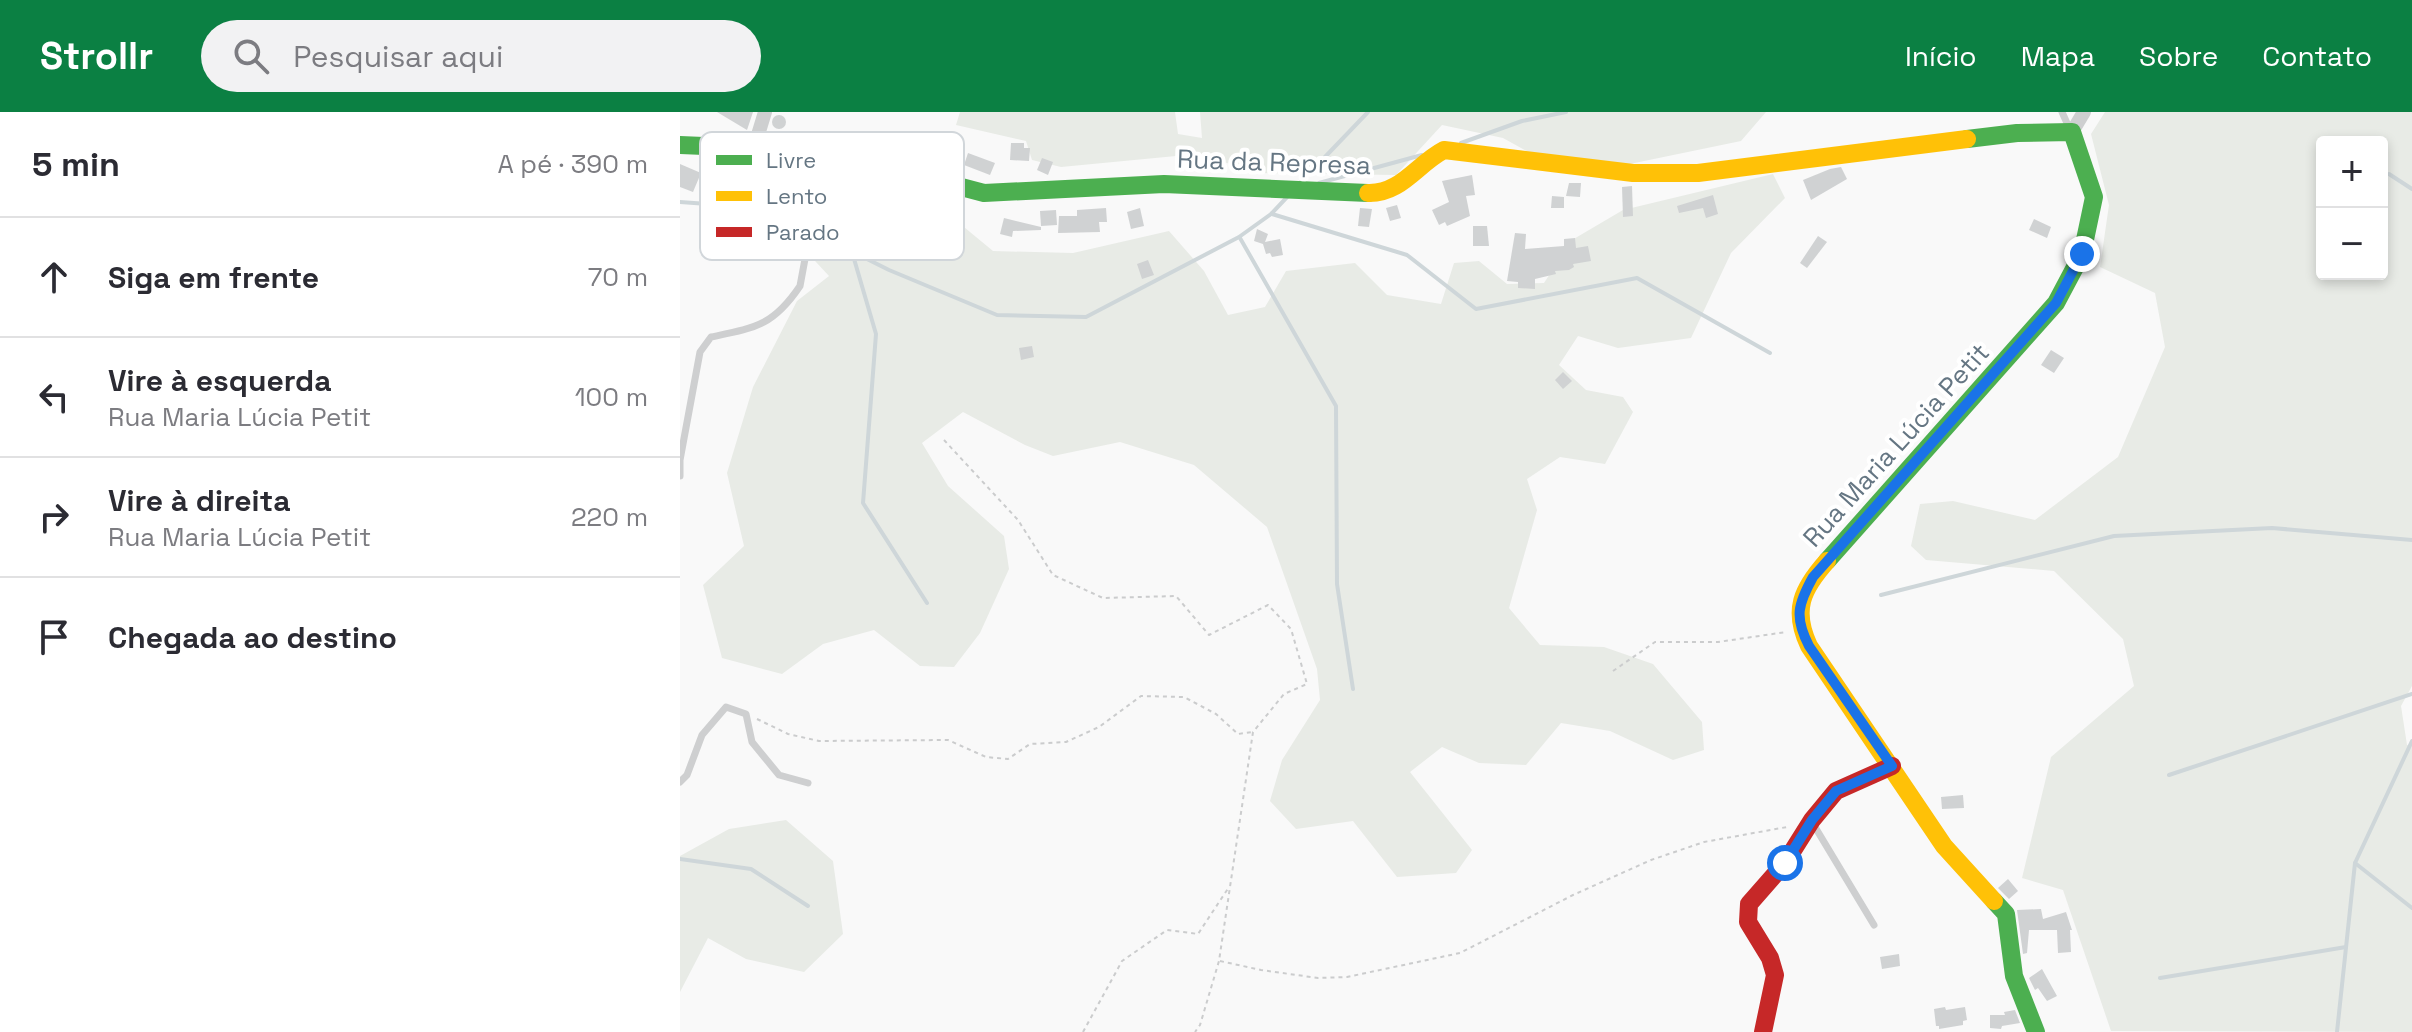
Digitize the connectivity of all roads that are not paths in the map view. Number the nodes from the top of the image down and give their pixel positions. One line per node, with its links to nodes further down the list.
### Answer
1 (765, 112): 4 (street)
2 (2062, 112): 5 (lane)
3 (2084, 112): 5 (street)
4 (759, 132)
5 (2072, 132): 8 (street, Rua da Represa); 11 (street, Rua Maria Lúcia Petit)
6 (680, 145): 7 (street, Rua da Represa)
7 (700, 146)
8 (964, 188)
9 (805, 260): 10 (lane)
10 (680, 476)
11 (1892, 766): 14 (street); 17 (street)
12 (680, 782): 13 (lane)
13 (808, 783)
14 (1812, 820): 15 (lane); 16 (street)
15 (1874, 925)
16 (1763, 1032)
17 (2036, 1032)

